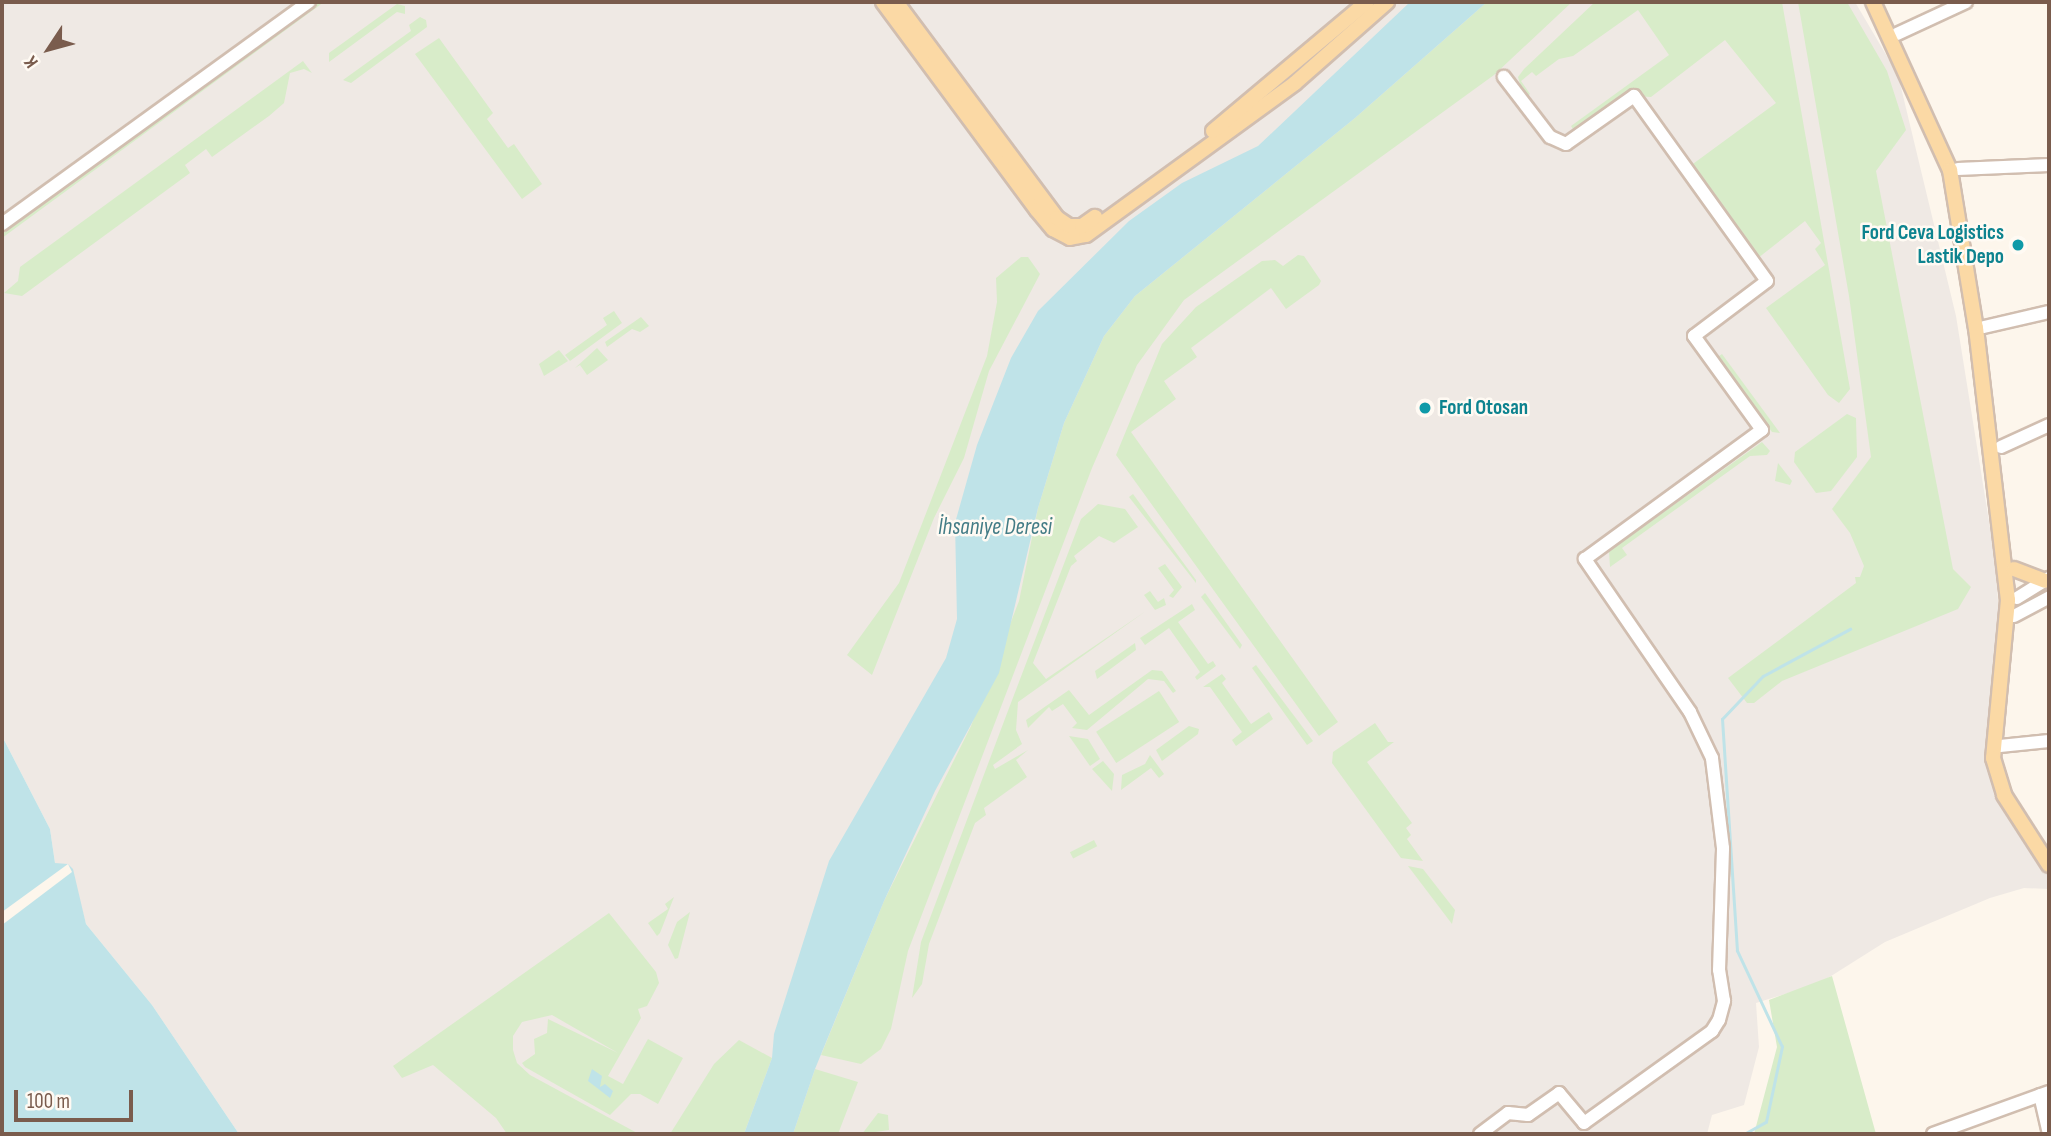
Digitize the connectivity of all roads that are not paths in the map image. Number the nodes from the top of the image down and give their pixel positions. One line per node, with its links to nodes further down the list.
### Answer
1 (309, 2): 13 (street)
2 (883, 2): 5 (main road)
3 (896, 2): 4 (main road)
4 (1367, 2)
5 (1387, 2)
6 (1873, 2): 26 (main road)
7 (1882, 2): 9 (main road)
8 (1966, 2): 9 (street)
9 (1896, 34): 12 (main road)
10 (1504, 77): 29 (street)
11 (2049, 165): 12 (street)
12 (1958, 169): 15 (main road)
13 (2, 224)
14 (2049, 312): 15 (street)
15 (1984, 327): 17 (main road)
16 (2049, 425): 17 (street)
17 (2001, 447): 18 (main road)
18 (2014, 569): 19 (main road); 20 (main road)
19 (2047, 580): 20 (street)
20 (2017, 598): 22 (main road)
21 (2049, 598): 22 (street)
22 (2014, 616): 24 (main road)
23 (2049, 741): 24 (street)
24 (2000, 746): 25 (main road)
25 (2047, 850)
26 (2049, 865)
27 (2045, 1094): 28 (street); 31 (street)
28 (1950, 1131): 30 (street)
29 (1480, 1134)
30 (1933, 1134)
31 (2049, 1134)

